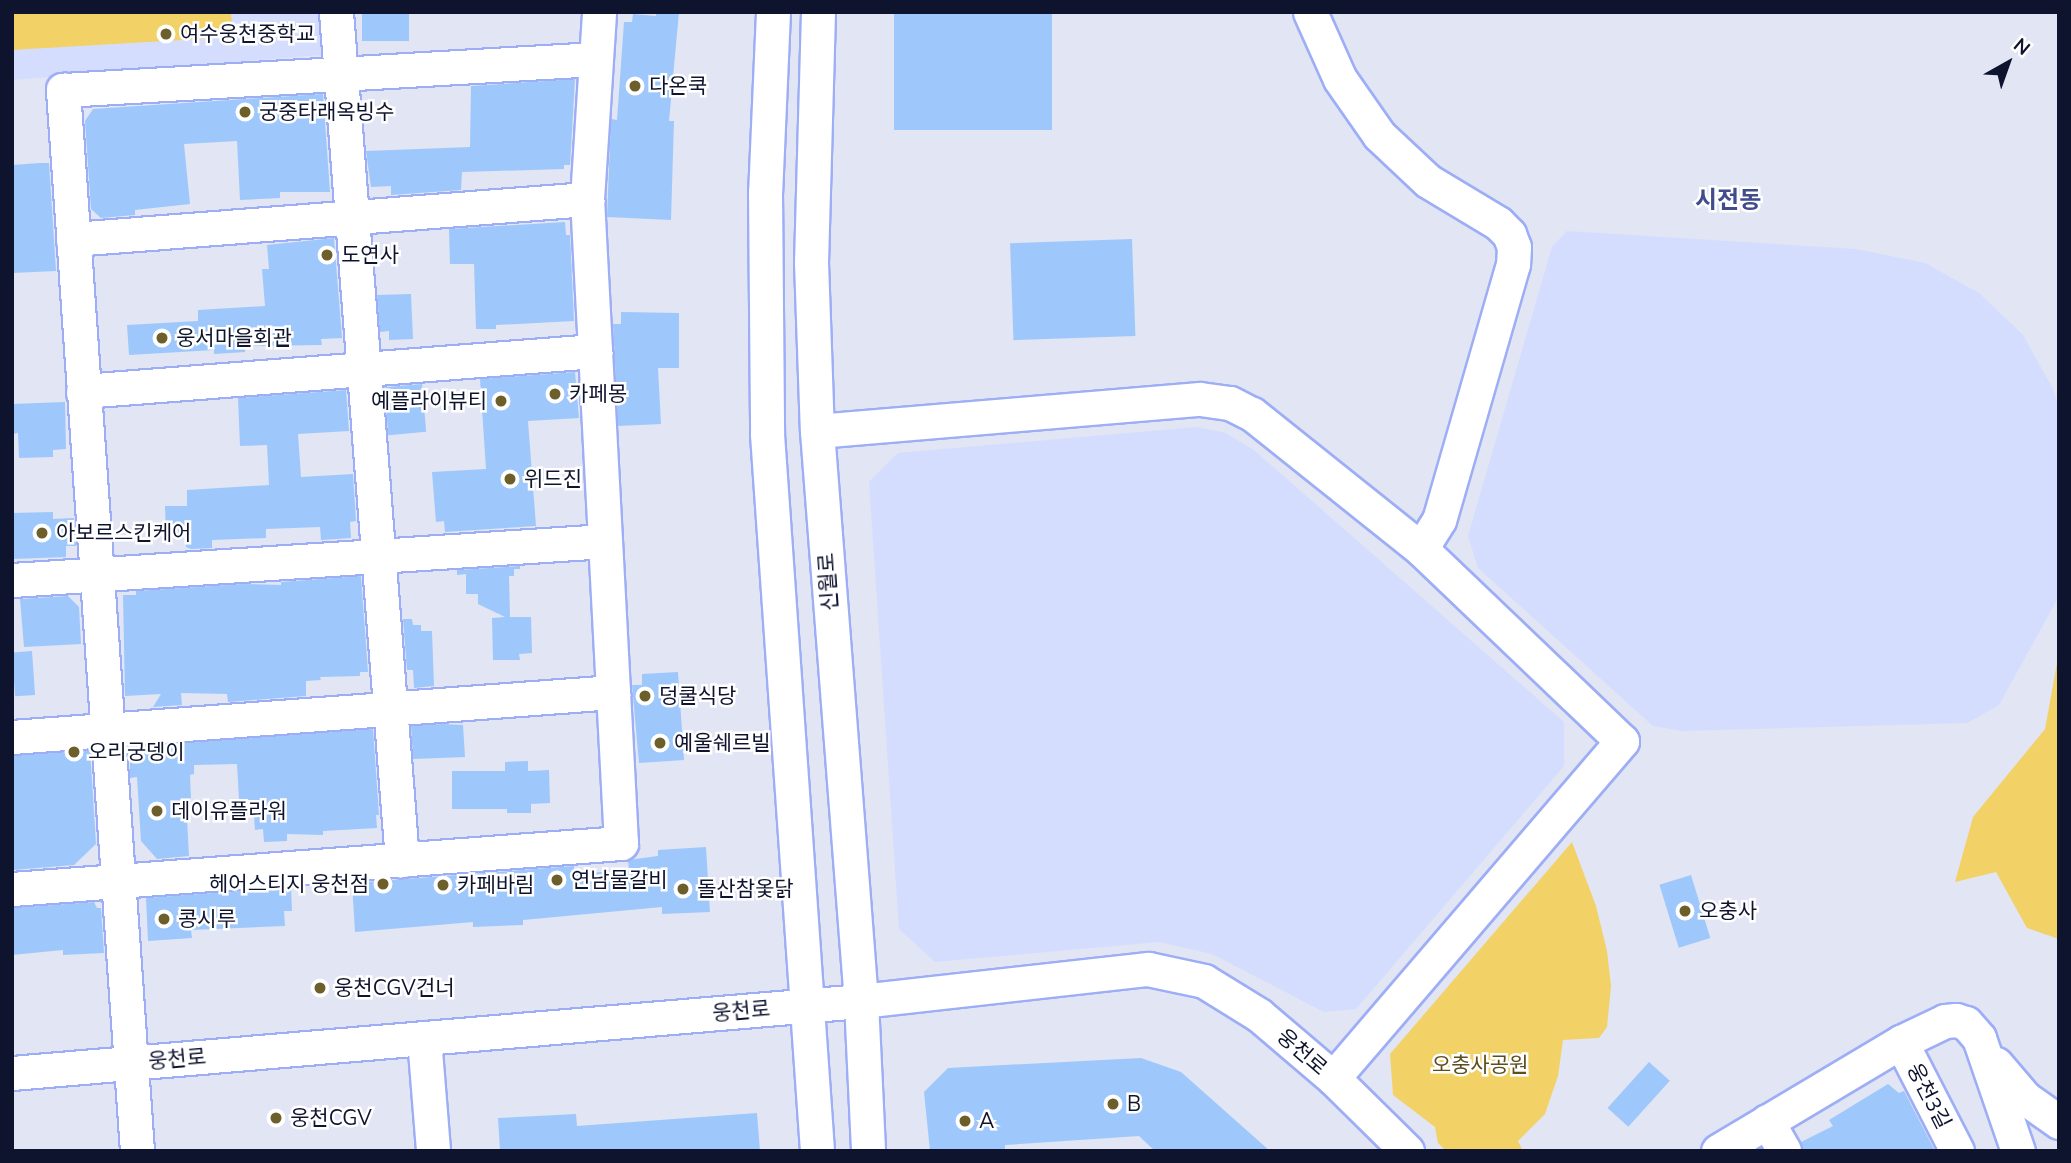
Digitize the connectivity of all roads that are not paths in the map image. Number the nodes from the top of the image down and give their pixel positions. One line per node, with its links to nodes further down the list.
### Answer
1 (335, 12): 7 (street)
2 (598, 12): 6 (street)
3 (774, 12): 28 (street)
4 (818, 12): 14 (street, 신월로)
5 (1311, 12): 16 (street)
6 (595, 60): 7 (street); 8 (street)
7 (341, 74): 9 (street); 10 (street)
8 (587, 199): 9 (street); 11 (street)
9 (351, 217): 10 (street); 12 (street)
10 (73, 239): 13 (street)
11 (595, 351): 12 (street); 15 (street)
12 (363, 369): 13 (street); 17 (street)
13 (83, 391): 18 (street)
14 (817, 430): 16 (street); 27 (street, 신월로)
15 (605, 541): 17 (street); 20 (street)
16 (1421, 549): 34 (street)
17 (378, 556): 18 (street); 21 (street)
18 (96, 575): 19 (street); 22 (street)
19 (12, 580)
20 (613, 692): 21 (street); 24 (street)
21 (390, 709): 22 (street); 24 (street)
22 (106, 730): 23 (street); 25 (street)
23 (12, 737)
24 (402, 860): 25 (street)
25 (117, 881): 26 (street); 32 (street)
26 (12, 889)
27 (861, 1001): 28 (street, 웅천로); 34 (street, 웅천로); 41 (street, 신월로)
28 (809, 1005): 29 (street, 웅천로); 40 (street)
29 (424, 1038): 32 (street, 웅천로); 39 (street)
30 (1901, 1042): 31 (street); 35 (street); 45 (street, 웅천3길)
31 (1987, 1054): 36 (street); 46 (street)
32 (129, 1063): 33 (street, 웅천로); 38 (street)
33 (12, 1073)
34 (1333, 1078): 42 (street, 웅천로)
35 (1767, 1121): 43 (street); 44 (street)
36 (2059, 1122)
37 (2059, 1137): 47 (street)
38 (137, 1151)
39 (433, 1151)
40 (817, 1151)
41 (868, 1151)
42 (1407, 1151)
43 (1718, 1151)
44 (1784, 1151)
45 (1957, 1151)
46 (2018, 1151)
47 (2035, 1151)

